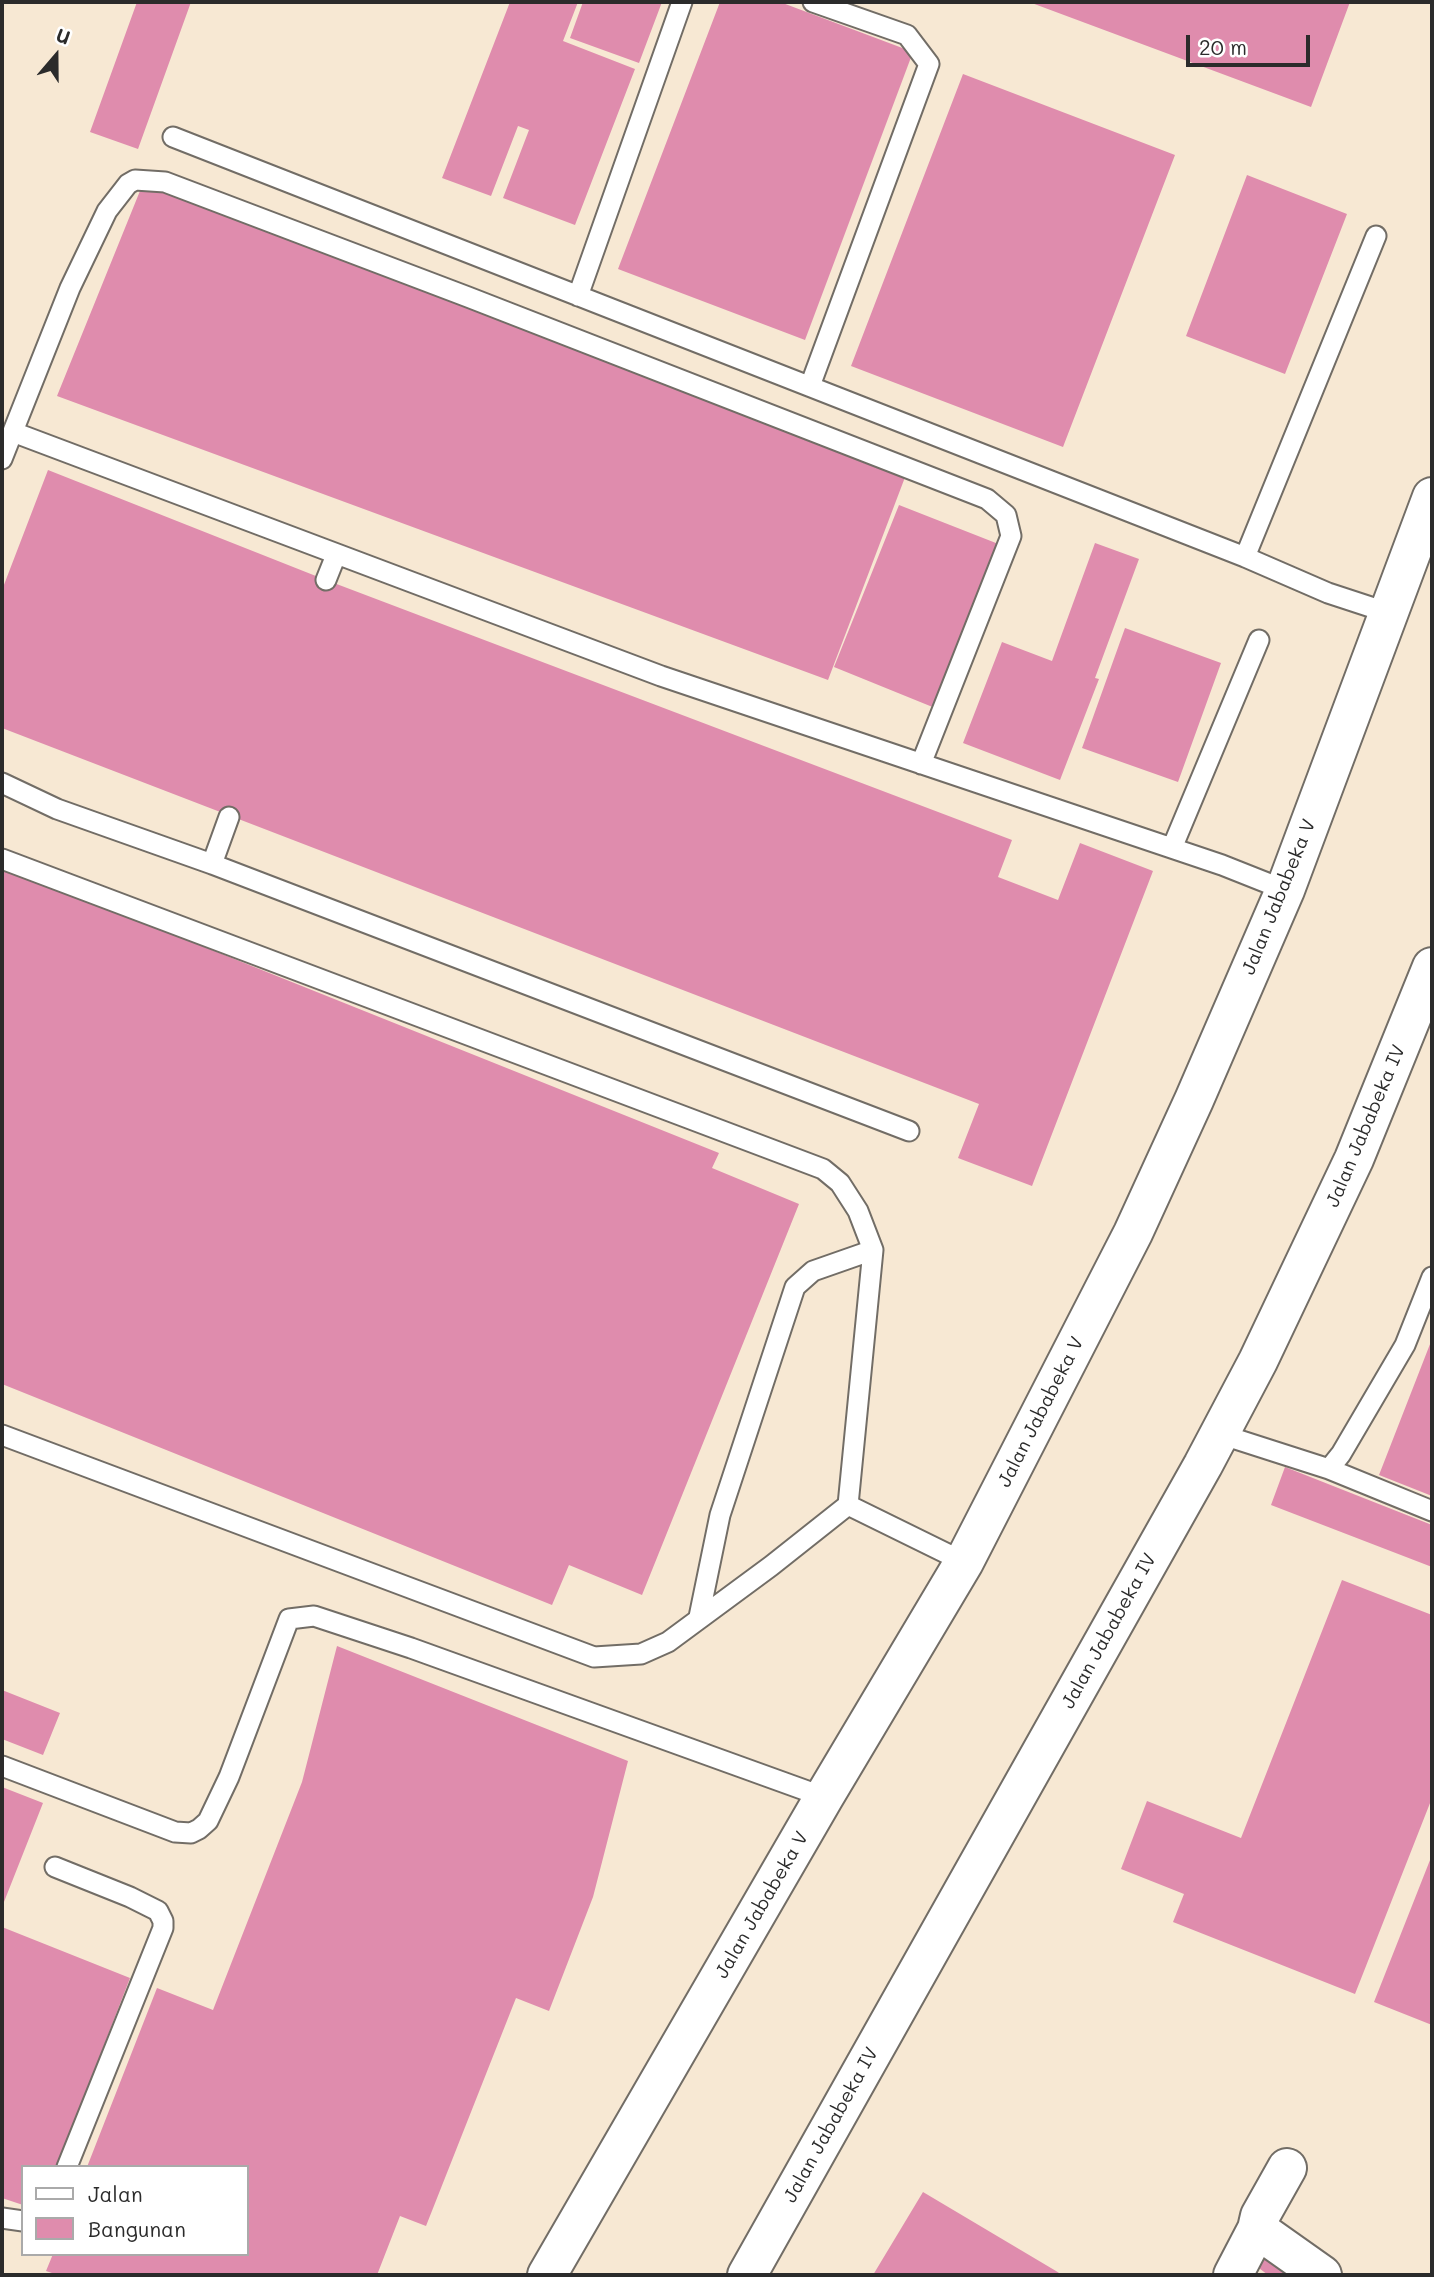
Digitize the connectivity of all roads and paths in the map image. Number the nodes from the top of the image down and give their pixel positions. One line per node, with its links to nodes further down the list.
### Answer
1 (682, 2): 5 (lane)
2 (813, 2): 6 (lane)
3 (173, 137): 5 (lane)
4 (1376, 236): 11 (lane)
5 (578, 296): 6 (lane)
6 (810, 386): 11 (lane)
7 (13, 432): 8 (lane); 10 (lane); 15 (lane)
8 (2, 459)
9 (1432, 497): 13 (street, Jalan Jababeka V)
10 (336, 555): 12 (lane); 15 (lane)
11 (1245, 557): 13 (lane)
12 (326, 580)
13 (1389, 613): 21 (street, Jalan Jababeka V)
14 (1259, 640): 18 (lane)
15 (920, 764): 18 (lane)
16 (2, 783): 20 (lane)
17 (229, 817): 20 (lane)
18 (1172, 848): 21 (lane)
19 (2, 859): 24 (lane)
20 (212, 864): 23 (lane)
21 (1285, 890): 31 (street, Jalan Jababeka V)
22 (1432, 967): 26 (street, Jalan Jababeka IV)
23 (909, 1130)
24 (873, 1250): 29 (lane); 32 (lane)
25 (1432, 1277): 28 (lane)
26 (1220, 1434): 28 (lane); 42 (street, Jalan Jababeka IV)
27 (2, 1435): 32 (lane)
28 (1329, 1469): 30 (lane)
29 (848, 1505): 31 (lane); 32 (lane)
30 (1432, 1511)
31 (964, 1562): 34 (street, Jalan Jababeka V)
32 (699, 1617)
33 (2, 1766): 34 (lane)
34 (824, 1797): 41 (street, Jalan Jababeka V)
35 (55, 1867): 36 (lane)
36 (68, 2165)
37 (1287, 2168): 40 (street)
38 (2, 2218): 39 (lane)
39 (21, 2221)
40 (1257, 2229): 43 (street); 44 (street)
41 (547, 2275)
42 (747, 2275)
43 (1233, 2275)
44 (1322, 2275)

